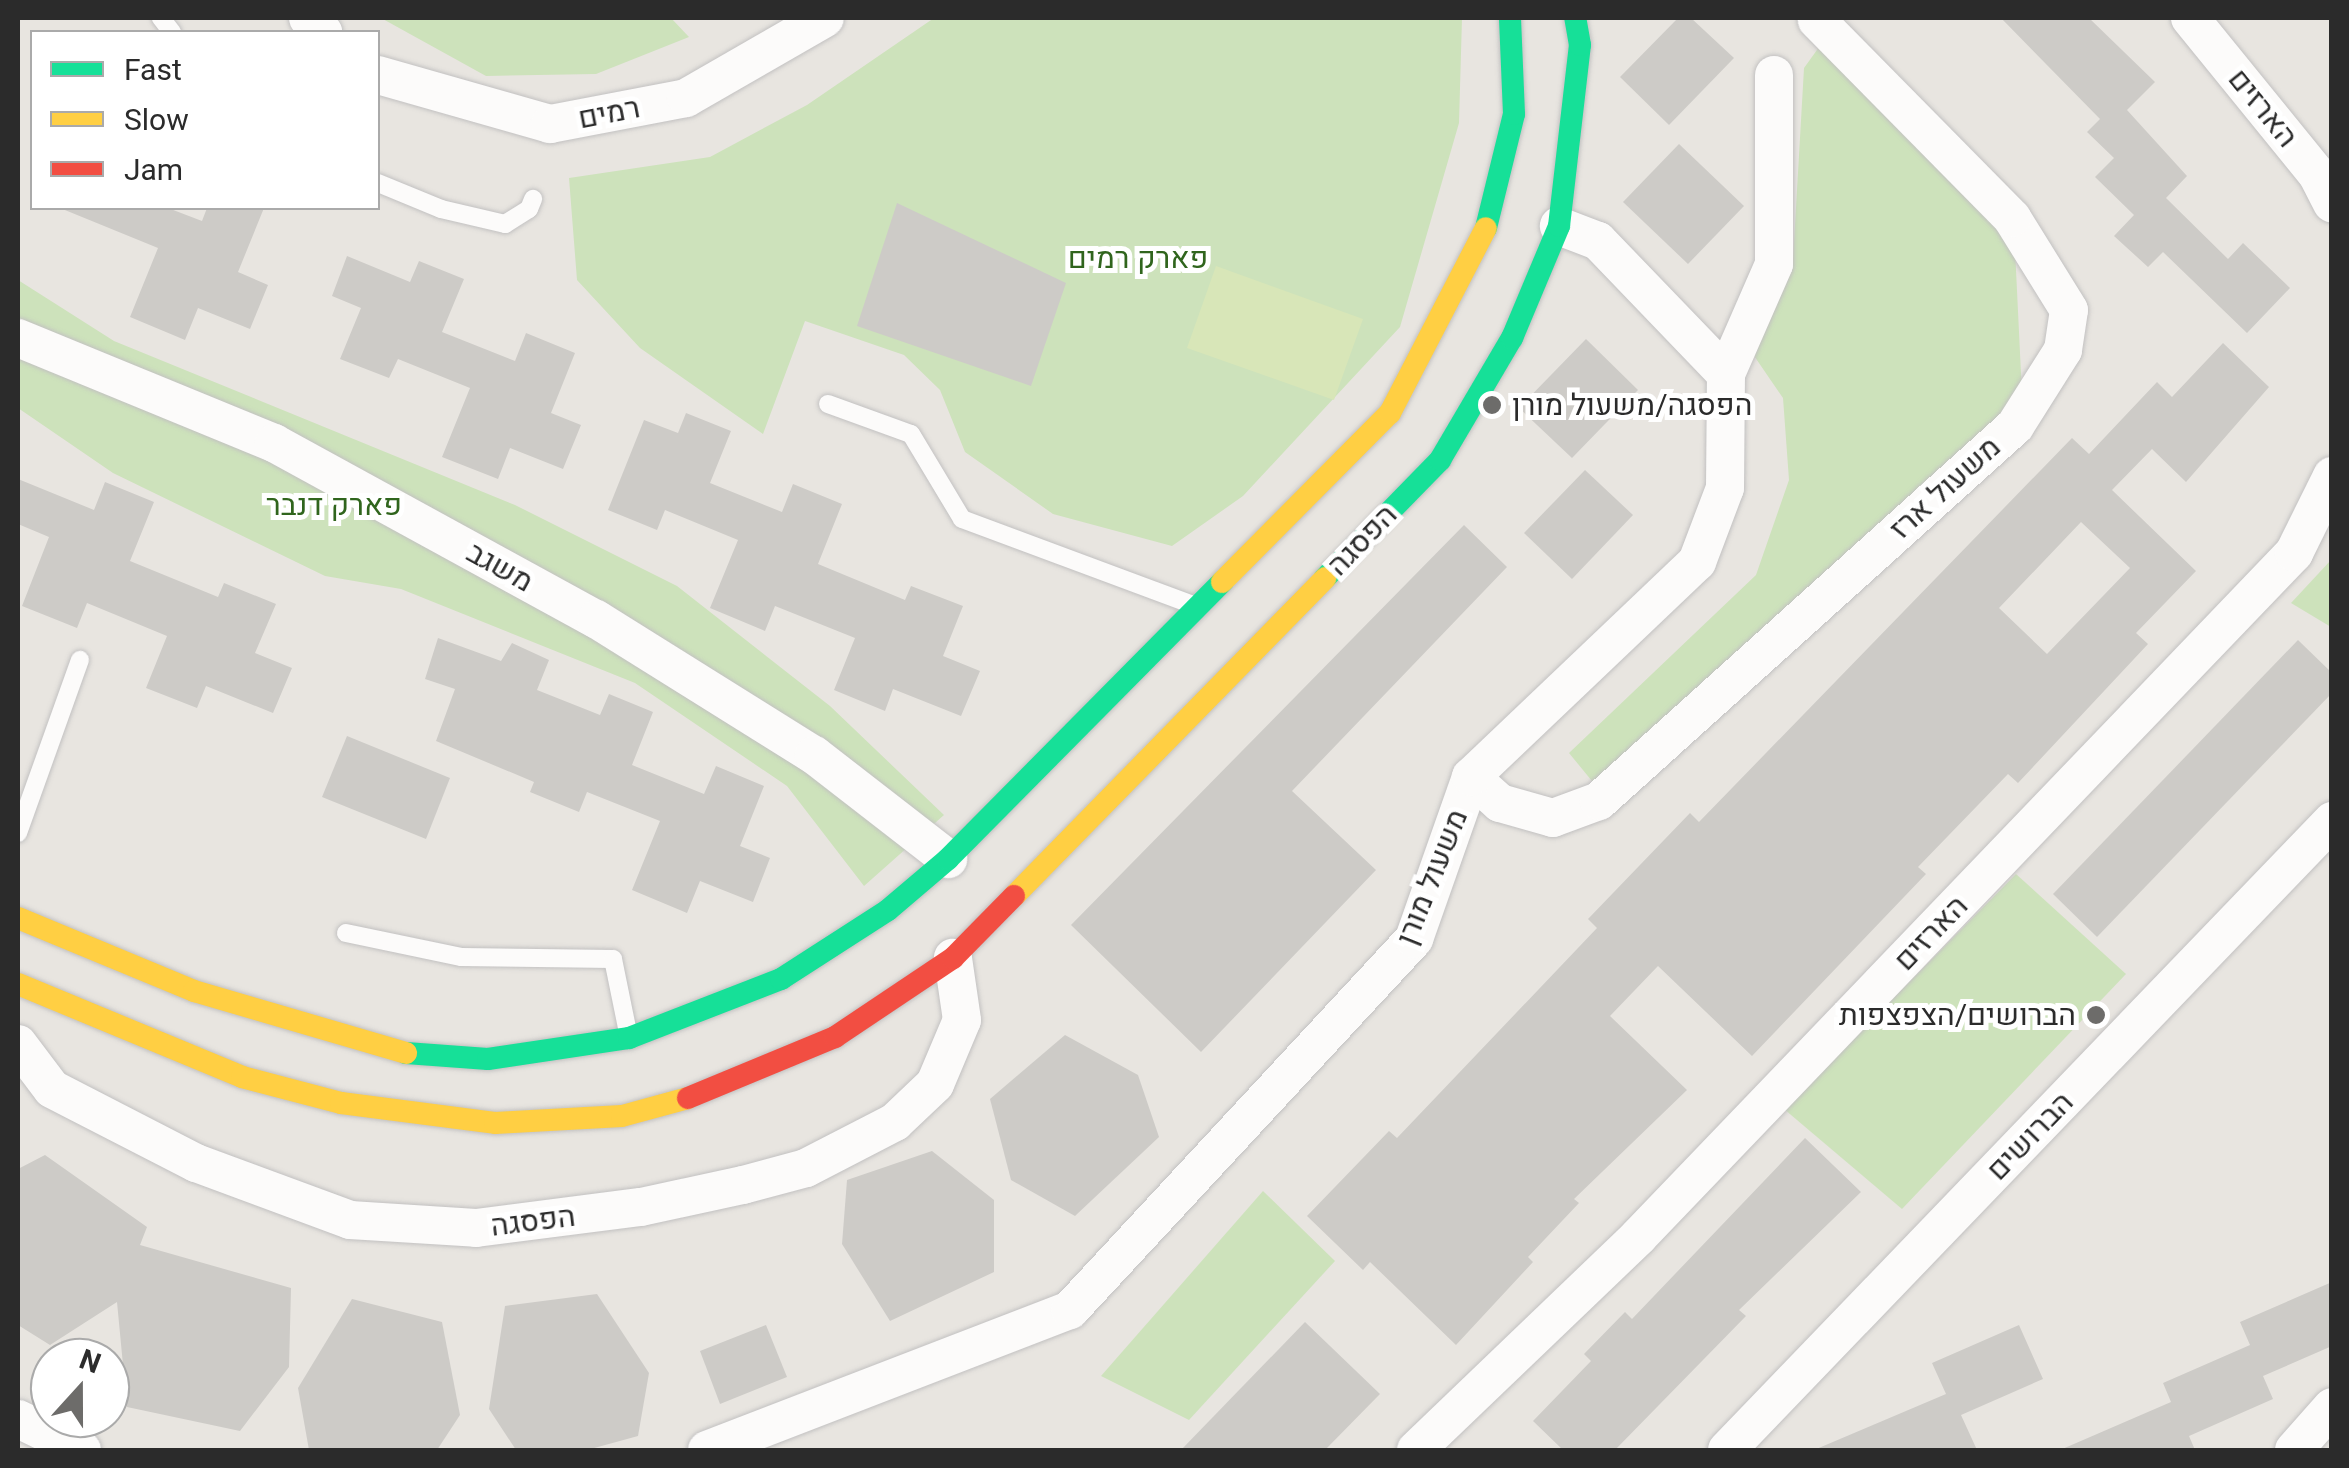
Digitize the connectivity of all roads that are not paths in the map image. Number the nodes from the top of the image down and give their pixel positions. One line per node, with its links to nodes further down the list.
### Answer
1 (825, 18): 7 (street, רמים)
2 (1510, 18): 11 (street, הפסגה)
3 (1575, 18): 11 (street, הפסגה)
4 (2190, 18): 10 (street, הארזים)
5 (1817, 20): 18 (street, משעול ארז)
6 (1774, 75): 13 (street)
7 (380, 76)
8 (380, 183): 9 (lane)
9 (533, 199)
10 (2332, 203)
11 (1524, 216): 13 (street); 16 (street, הפסגה); 24 (street, הפסגה)
12 (18, 338): 21 (street, משגב)
13 (1726, 374): 18 (street, משעול מורן)
14 (828, 404): 16 (lane)
15 (2332, 476): 32 (street, הארזים)
16 (1200, 608): 21 (street, הפסגה)
17 (80, 660): 20 (lane)
18 (1471, 777): 31 (street, משעול מורן)
19 (2332, 821): 33 (street, הברושים)
20 (18, 833)
21 (948, 860): 26 (street, הפסגה)
22 (18, 918): 26 (street, הפסגה)
23 (346, 933): 26 (lane)
24 (953, 958): 25 (street, הפסגה); 27 (street, הפסגה)
25 (18, 984)
26 (630, 1038)
27 (18, 1044)
28 (2332, 1408): 34 (street)
29 (18, 1419): 30 (street)
30 (82, 1450)
31 (707, 1450)
32 (1416, 1450)
33 (1726, 1450)
34 (2294, 1450)

